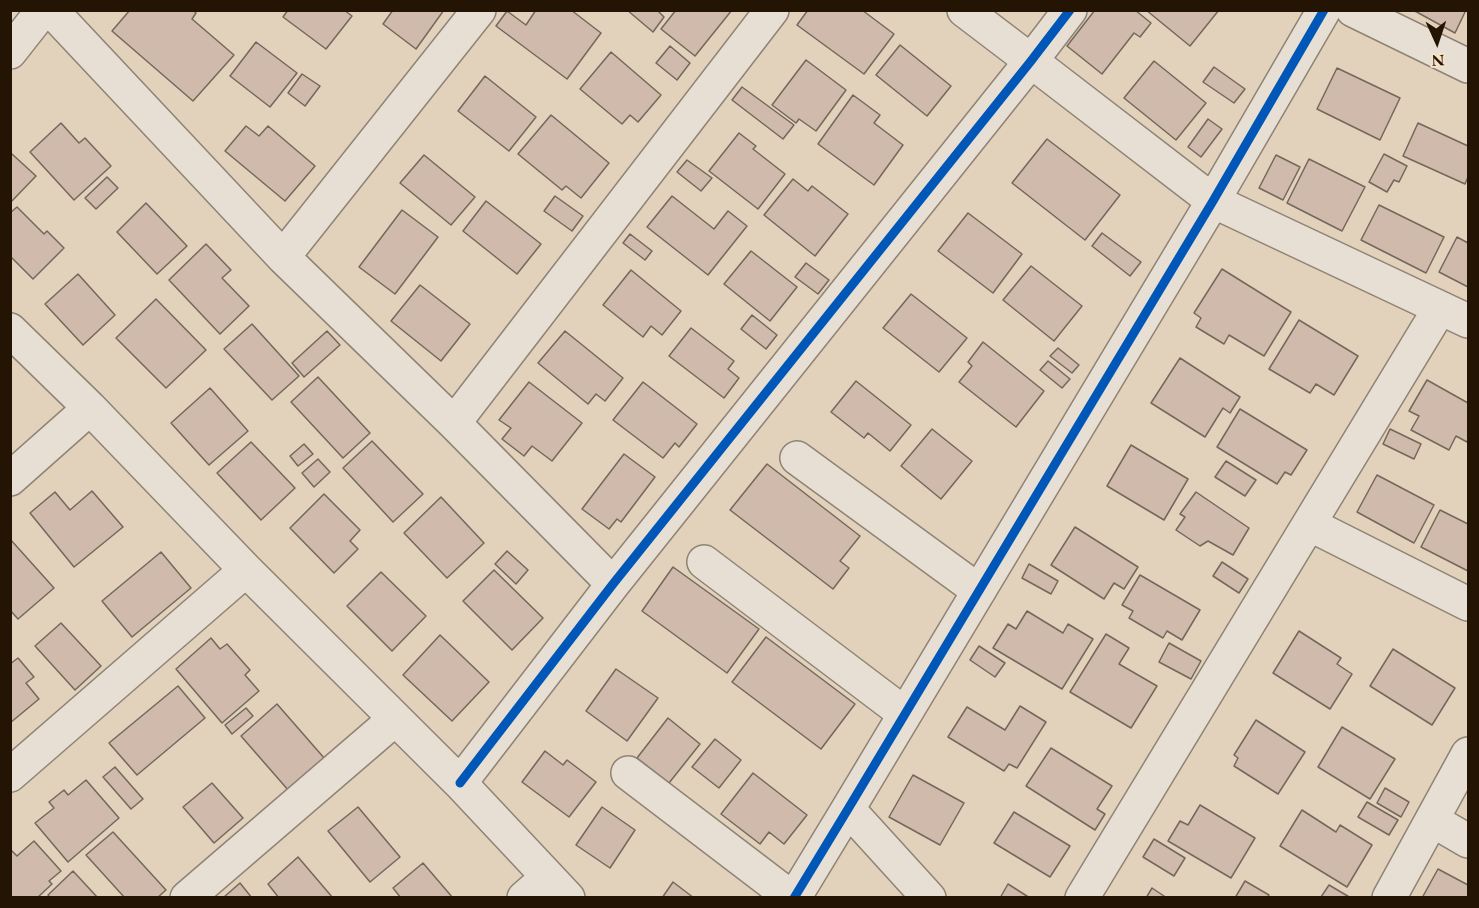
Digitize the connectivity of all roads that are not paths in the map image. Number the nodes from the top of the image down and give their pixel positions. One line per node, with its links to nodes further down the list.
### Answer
1 (44, 10): 9 (street)
2 (51, 10): 13 (street)
3 (479, 10): 13 (street)
4 (772, 10): 17 (street)
5 (964, 10): 10 (street)
6 (1070, 10): 10 (street)
7 (1324, 10): 12 (street)
8 (1353, 10): 11 (street)
9 (10, 52)
10 (1031, 61): 12 (street); 23 (street)
11 (1468, 66)
12 (1213, 201): 14 (street); 24 (street)
13 (283, 257): 17 (street)
14 (1454, 314): 20 (street)
15 (10, 330): 16 (street)
16 (90, 408): 19 (street); 22 (street)
17 (454, 423): 23 (street)
18 (797, 458): 24 (street)
19 (10, 479)
20 (1309, 524): 25 (street); 39 (street)
21 (704, 562): 26 (street)
22 (246, 570): 27 (street); 30 (street)
23 (613, 584): 31 (street)
24 (979, 591): 26 (street)
25 (1468, 604)
26 (905, 714): 32 (street)
27 (395, 719): 31 (street); 36 (street)
28 (1468, 754): 33 (street)
29 (628, 773): 37 (street)
30 (10, 775)
31 (460, 783): 35 (street)
32 (848, 809): 37 (street); 38 (street)
33 (1432, 820): 34 (street); 40 (street)
34 (1468, 841)
35 (547, 891)
36 (187, 897)
37 (793, 897)
38 (929, 897)
39 (1082, 897)
40 (1389, 897)

